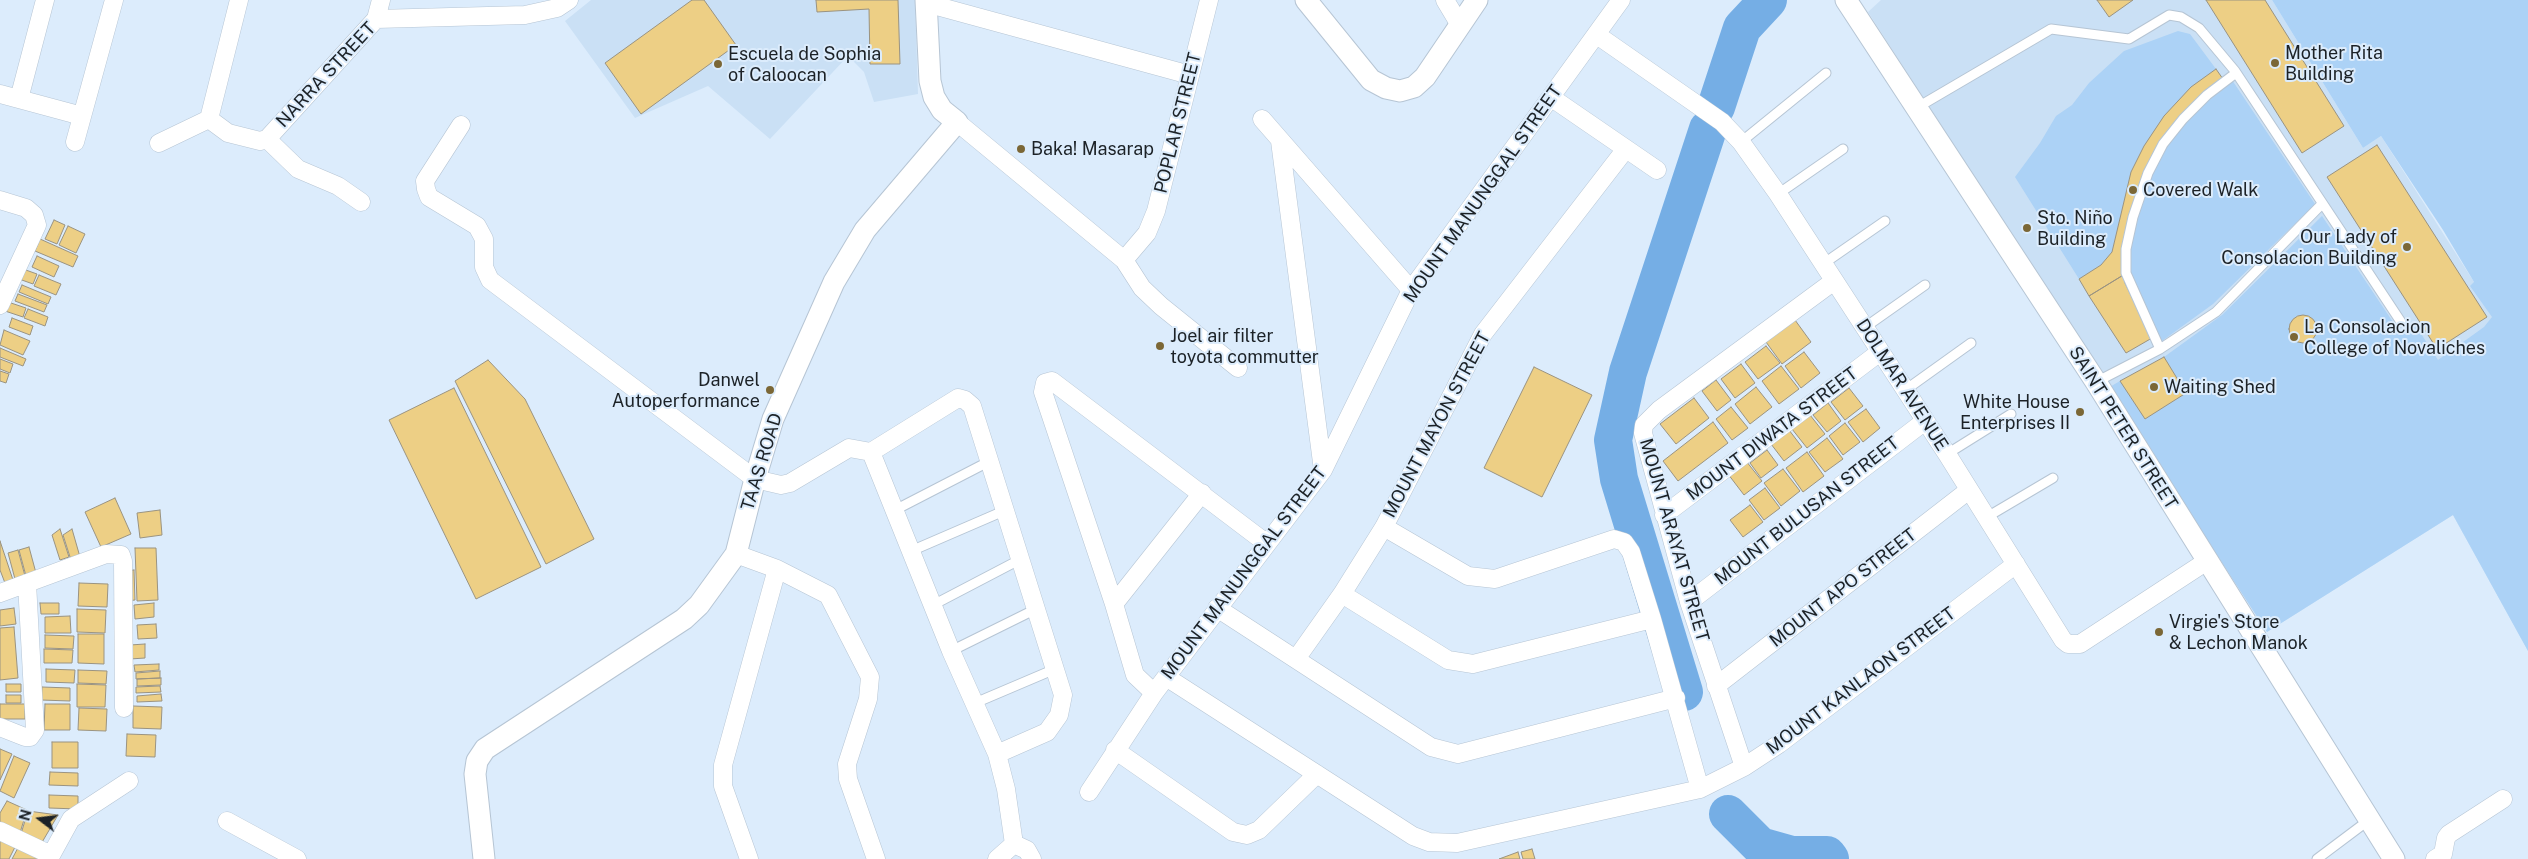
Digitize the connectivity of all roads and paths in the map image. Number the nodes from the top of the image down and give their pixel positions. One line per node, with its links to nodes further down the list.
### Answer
1 (45, 0): 22 (street)
2 (114, 0): 24 (street)
3 (239, 0): 25 (street)
4 (381, 0): 14 (street)
5 (569, 0): 13 (street, NARRA STREET)
6 (1210, 0): 18 (street, POPLAR STREET)
7 (1306, 0): 15 (street)
8 (1445, 0): 15 (street)
9 (1477, 0): 15 (street)
10 (1621, 0): 16 (street, MOUNT MANUNGGAL STREET)
11 (1846, 0): 23 (street, SAINT PETER STREET)
12 (926, 2): 18 (street); 27 (street)
13 (527, 8): 14 (street, NARRA STREET)
14 (376, 19): 29 (street, NARRA STREET)
15 (1460, 25)
16 (1597, 35): 21 (street, MOUNT MANUNGGAL STREET); 32 (street, DOLMAR AVENUE)
17 (2236, 73): 23 (lane); 40 (lane); 51 (lane)
18 (1190, 74): 42 (street, POPLAR STREET)
19 (1826, 74): 32 (lane)
20 (0, 94): 22 (street)
21 (1552, 98): 35 (street); 46 (street, MOUNT MANUNGGAL STREET)
22 (19, 99): 24 (street)
23 (1918, 107): 54 (street, SAINT PETER STREET)
24 (82, 116): 30 (street)
25 (209, 119): 29 (street, NARRA STREET); 33 (street)
26 (1262, 119): 31 (street)
27 (957, 122): 42 (street); 63 (street, TAAS ROAD)
28 (461, 125): 63 (street)
29 (267, 139): 39 (street)
30 (75, 142)
31 (1280, 142): 46 (street); 61 (street)
32 (1741, 142): 37 (street, DOLMAR AVENUE)
33 (160, 143)
34 (1843, 149): 37 (lane)
35 (1625, 150): 36 (street); 70 (street, MOUNT MAYON STREET)
36 (1657, 170)
37 (1778, 194): 43 (street, DOLMAR AVENUE)
38 (0, 200): 47 (street)
39 (361, 202)
40 (2322, 204): 48 (lane); 51 (lane)
41 (1885, 221): 43 (lane)
42 (1124, 260): 53 (street)
43 (1823, 264): 44 (street, DOLMAR AVENUE)
44 (1834, 281): 49 (street, DOLMAR AVENUE); 68 (street, MOUNT ARAYAT STREET)
45 (1924, 285): 49 (lane)
46 (1411, 290): 61 (street, MOUNT MANUNGGAL STREET)
47 (0, 305)
48 (2401, 322)
49 (1864, 328): 52 (street, DOLMAR AVENUE)
50 (1971, 343): 55 (lane)
51 (2160, 349): 54 (lane)
52 (1880, 352): 55 (street, DOLMAR AVENUE); 68 (street, MOUNT DIWATA STREET)
53 (1238, 368)
54 (2096, 382): 75 (street, SAINT PETER STREET)
55 (1904, 391): 57 (street, DOLMAR AVENUE)
56 (2010, 414): 59 (lane)
57 (1925, 421): 59 (street, DOLMAR AVENUE); 81 (street, MOUNT BULUSAN STREET)
58 (871, 452): 60 (street); 63 (street); 66 (street)
59 (1947, 454): 64 (street, DOLMAR AVENUE)
60 (990, 461): 66 (lane); 67 (street)
61 (1323, 470): 71 (street, MOUNT MANUNGGAL STREET)
62 (2053, 478): 69 (lane)
63 (755, 479): 73 (street, TAAS ROAD)
64 (1970, 490): 69 (street, DOLMAR AVENUE); 91 (street, MOUNT APO STREET)
65 (1202, 493): 71 (street); 82 (street); 82 (street)
66 (895, 510): 72 (street)
67 (1006, 510): 72 (lane); 74 (street)
68 (1664, 515): 81 (street, MOUNT ARAYAT STREET)
69 (1988, 517): 76 (street, DOLMAR AVENUE)
70 (1384, 527): 80 (street, MOUNT MAYON STREET); 86 (street)
71 (1266, 543): 84 (street, MOUNT MANUNGGAL STREET)
72 (911, 552): 83 (street)
73 (736, 554): 77 (street); 111 (street, TAAS ROAD)
74 (1021, 559): 83 (lane); 85 (street)
75 (2207, 561): 76 (street, DOLMAR AVENUE); 105 (street, SAINT PETER STREET)
76 (2016, 564): 99 (street, MOUNT KANLAON STREET)
77 (777, 569): 112 (street); 113 (street)
78 (27, 582): 79 (street); 95 (street); 96 (street)
79 (0, 593)
80 (1342, 594): 86 (street); 88 (street, MOUNT MAYON STREET)
81 (1689, 602): 91 (street, MOUNT ARAYAT STREET)
82 (1114, 604): 92 (street)
83 (933, 605): 87 (street)
84 (1217, 608): 88 (street); 90 (street, MOUNT MANUNGGAL STREET)
85 (1036, 609): 87 (lane); 89 (street)
86 (1652, 619): 93 (street)
87 (951, 651): 94 (street)
88 (1296, 659): 93 (street)
89 (1055, 670): 94 (lane); 98 (street)
90 (1166, 677): 92 (street, MOUNT MANUNGGAL STREET); 100 (street, MOUNT KANLAON STREET)
91 (1716, 686): 99 (street, MOUNT ARAYAT STREET)
92 (1154, 692): 97 (street, MOUNT MANUNGGAL STREET)
93 (1676, 698): 102 (street)
94 (975, 703): 98 (street)
95 (124, 708)
96 (0, 727)
97 (1114, 750): 100 (street); 103 (street, MOUNT MANUNGGAL STREET)
98 (997, 754): 108 (street)
99 (1744, 767): 102 (street, MOUNT KANLAON STREET)
100 (1317, 774): 102 (street, MOUNT KANLAON STREET)
101 (129, 781): 109 (street)
102 (1700, 789)
103 (1089, 792)
104 (2503, 799): 118 (street)
105 (2369, 820): 116 (lane); 117 (street, SAINT PETER STREET)
106 (228, 821): 110 (street)
107 (0, 831): 109 (street)
108 (1014, 844): 114 (street); 115 (street)
109 (50, 857)
110 (297, 859)
111 (484, 859)
112 (749, 859)
113 (876, 859)
114 (997, 859)
115 (1032, 859)
116 (2316, 859)
117 (2394, 859)
118 (2435, 859)

